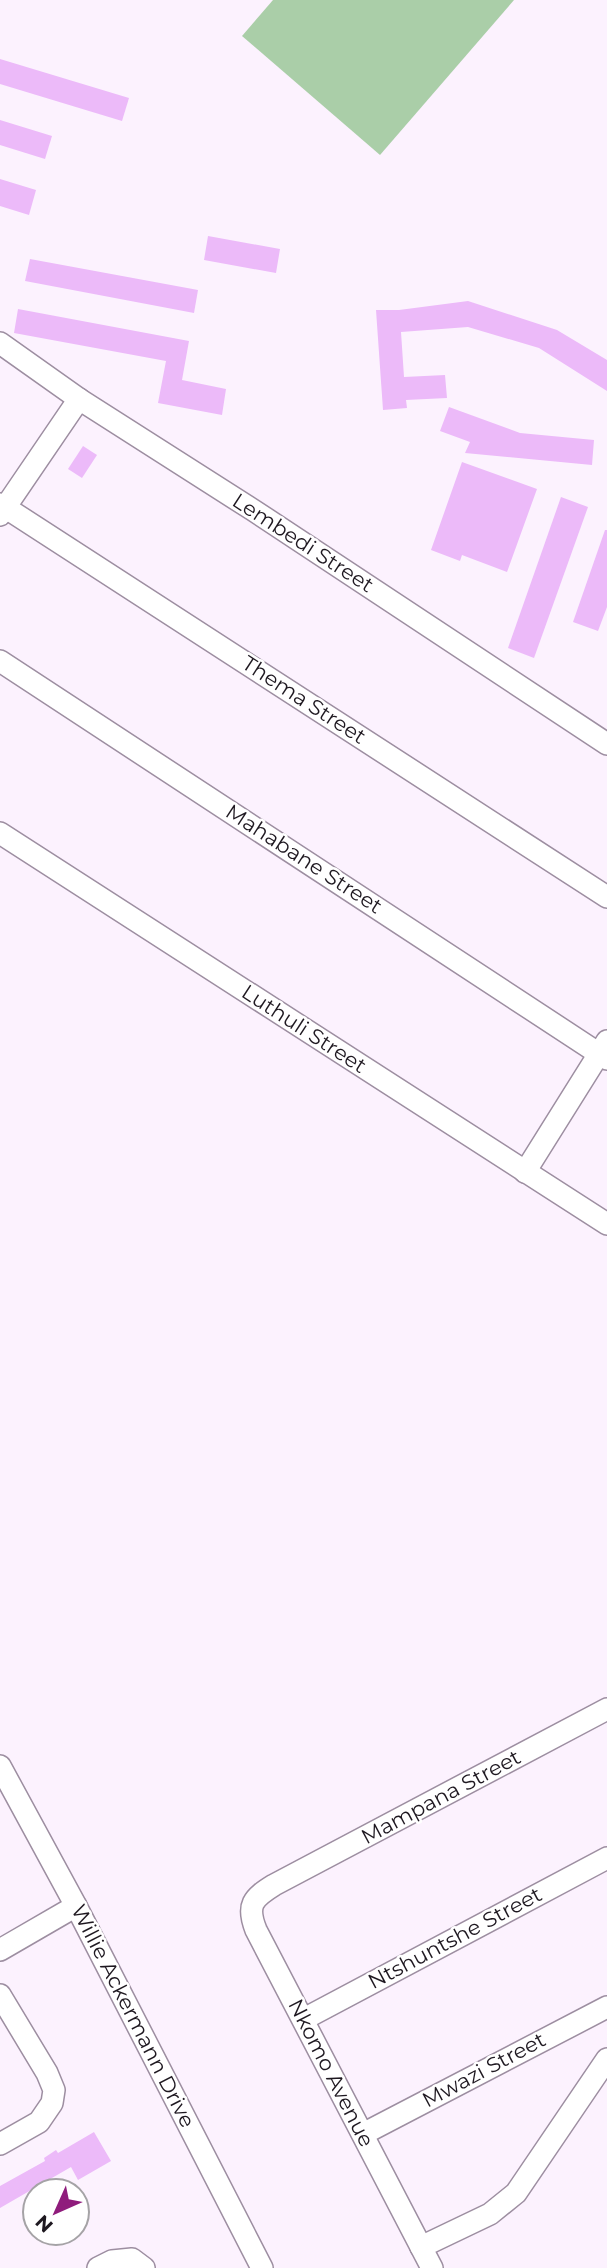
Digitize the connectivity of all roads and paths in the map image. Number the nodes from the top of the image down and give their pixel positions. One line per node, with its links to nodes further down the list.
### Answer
1 (0, 342): 2 (street, Lembedi Street)
2 (79, 399): 3 (street); 5 (street, Lembedi Street)
3 (2, 509): 7 (street, Thema Street)
4 (0, 661): 8 (street, Mahabane Street)
5 (607, 744)
6 (0, 833): 9 (street, Luthuli Street)
7 (607, 897)
8 (604, 1051): 9 (street)
9 (525, 1172): 10 (street, Luthuli Street)
10 (607, 1224)
11 (607, 1709): 15 (street, Mampana Street)
12 (0, 1766): 13 (street, Willie Ackermann Drive)
13 (9, 1805): 16 (street, Willie Ackermann Drive)
14 (607, 1858): 20 (street, Ntshuntshe Street)
15 (274, 1885): 20 (street, Nkomo Avenue)
16 (76, 1906): 17 (street); 27 (street, Willie Ackermann Drive)
17 (0, 1950)
18 (0, 1995): 23 (street)
19 (607, 2007): 22 (street, Mwazi Street)
20 (304, 2019): 22 (street, Nkomo Avenue)
21 (607, 2059): 24 (street)
22 (363, 2134): 24 (street, Nkomo Avenue)
23 (0, 2144)
24 (421, 2247): 28 (street, Nkomo Avenue)
25 (98, 2268): 26 (street)
26 (144, 2268)
27 (262, 2268)
28 (432, 2268)

